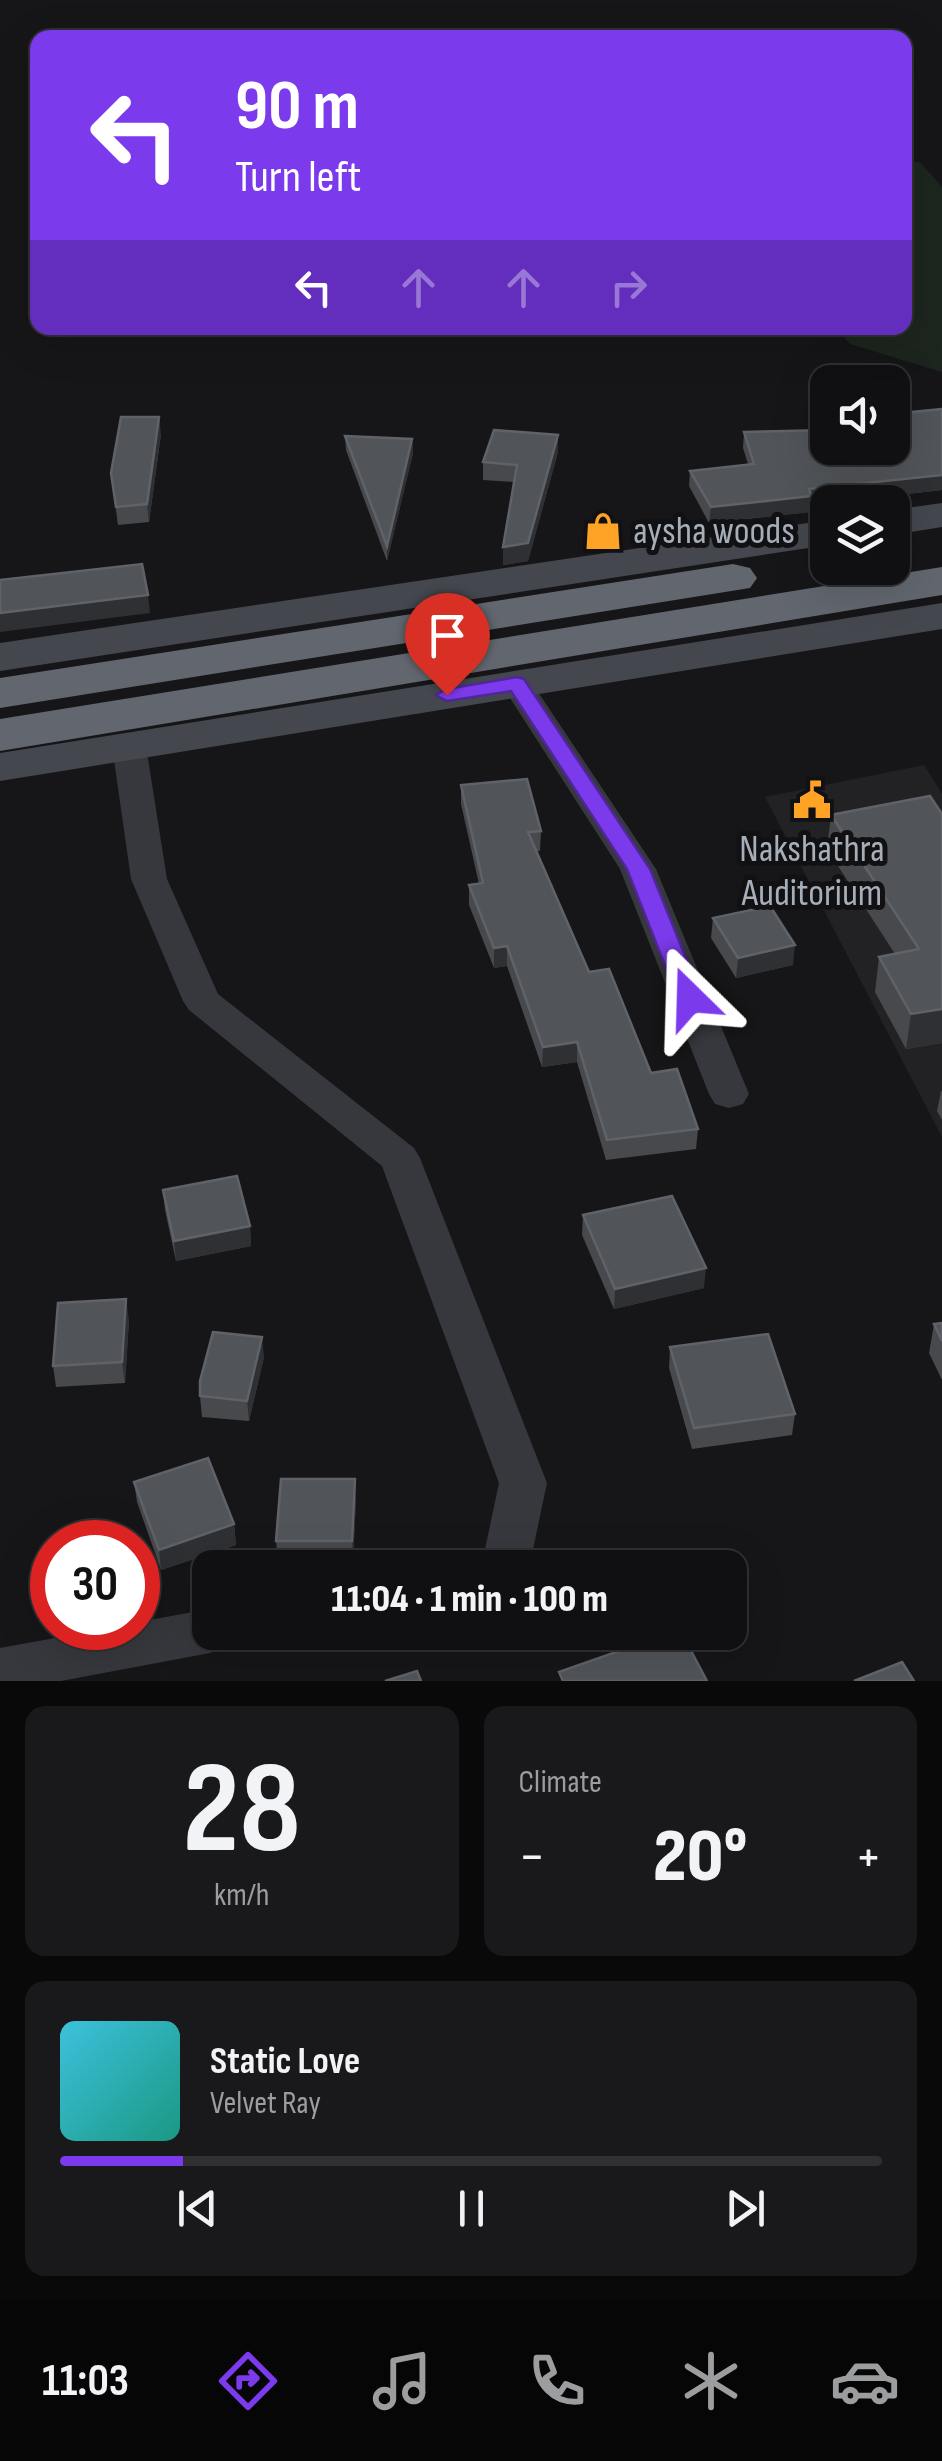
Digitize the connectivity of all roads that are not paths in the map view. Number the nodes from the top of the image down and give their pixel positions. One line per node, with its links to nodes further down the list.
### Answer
1 (942, 515): 2 (street)
2 (910, 520)
3 (810, 535): 9 (street)
4 (942, 544): 5 (highway)
5 (910, 549)
6 (810, 565): 11 (highway)
7 (942, 581): 12 (highway)
8 (942, 616): 10 (street)
9 (0, 657)
10 (517, 684): 13 (street); 15 (street)
11 (0, 693)
12 (0, 735)
13 (129, 746): 14 (street); 16 (street)
14 (0, 766)
15 (729, 1094)
16 (509, 1550)
17 (192, 1634): 18 (street)
18 (0, 1670)

